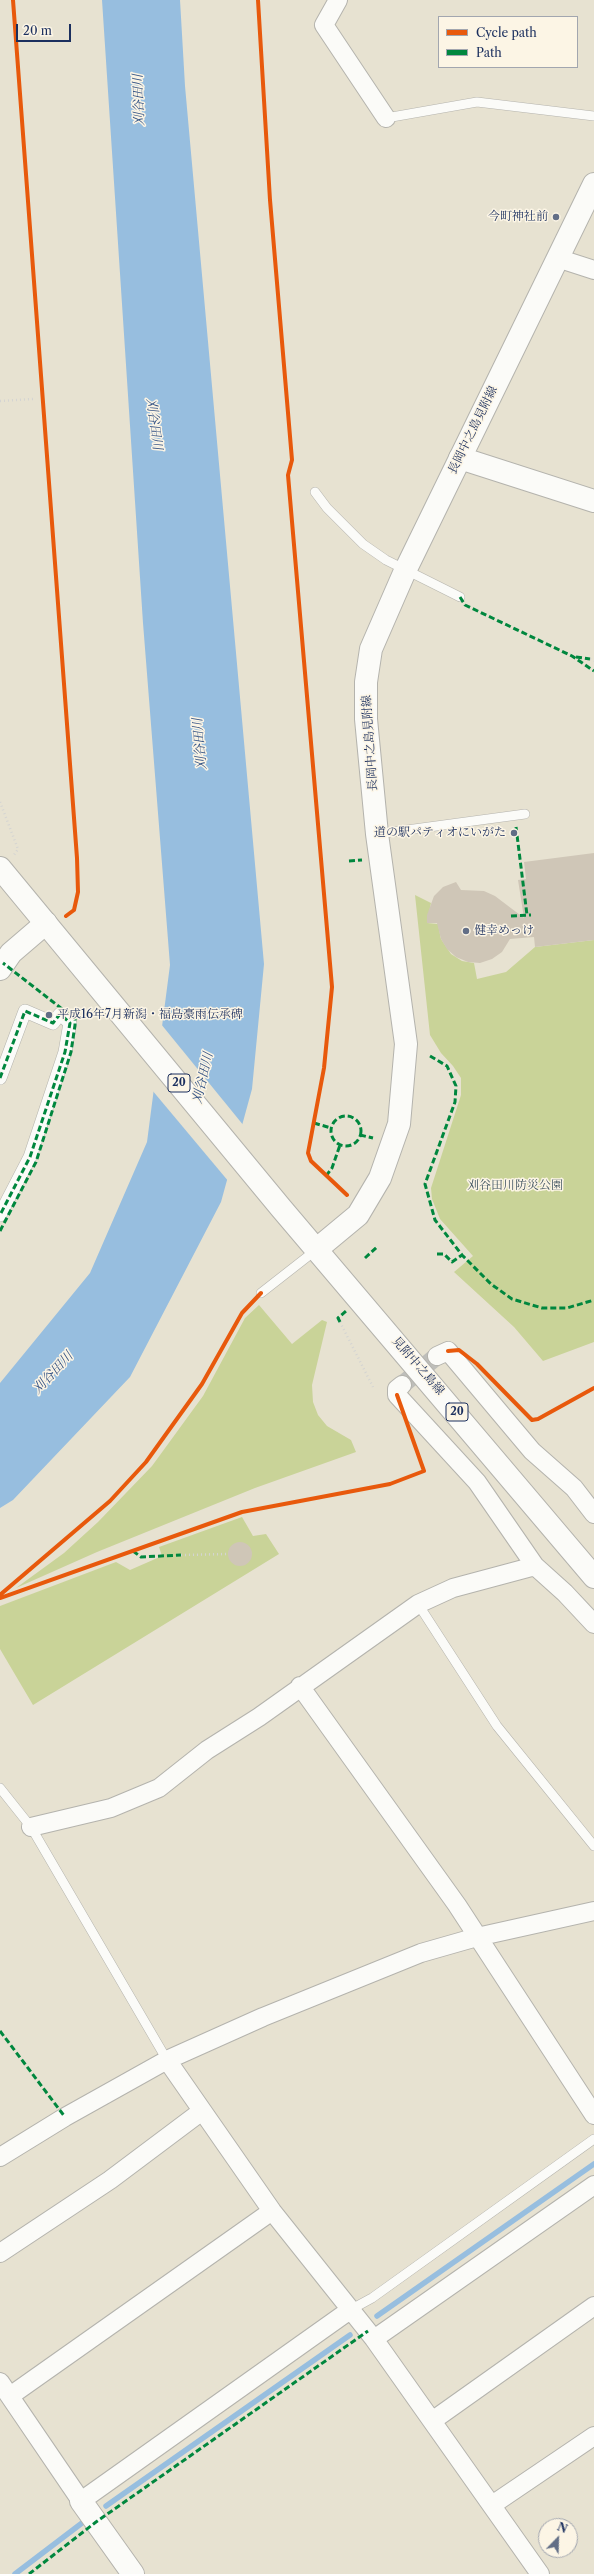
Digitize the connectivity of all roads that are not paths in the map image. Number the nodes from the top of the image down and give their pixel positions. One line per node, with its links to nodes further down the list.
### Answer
1 (338, 0): 3 (street)
2 (594, 116): 3 (lane)
3 (386, 118)
4 (594, 184): 5 (main road, 長岡中之島見附線)
5 (557, 258): 6 (street); 7 (main road, 長岡中之島見附線)
6 (594, 270)
7 (460, 458): 9 (main road); 10 (main road, 長岡中之島見附線)
8 (315, 492): 10 (lane)
9 (594, 501)
10 (405, 571): 11 (lane); 13 (main road, 長岡中之島見附線)
11 (460, 597)
12 (525, 814): 13 (lane)
13 (377, 834): 19 (main road, 長岡中之島見附線)
14 (7, 862): 15 (main road, 20)
15 (46, 923): 16 (main road); 19 (main road, 20)
16 (0, 969)
17 (0, 1078): 18 (street)
18 (0, 1215)
19 (317, 1249): 20 (lane); 25 (main road, 見附中之島線 / 20)
20 (261, 1293)
21 (437, 1356): 23 (street)
22 (402, 1385): 24 (street)
23 (594, 1514)
24 (535, 1566): 26 (street); 27 (street)
25 (594, 1577)
26 (418, 1604): 28 (street); 31 (lane)
27 (594, 1624)
28 (300, 1686): 30 (street); 33 (street)
29 (0, 1788): 30 (lane)
30 (30, 1828): 34 (lane)
31 (594, 1846)
32 (594, 1911): 33 (street)
33 (477, 1937): 34 (street); 36 (street)
34 (167, 2060): 35 (street); 38 (street)
35 (202, 2111): 40 (street); 41 (street)
36 (594, 2115)
37 (594, 2139): 43 (lane)
38 (0, 2157)
39 (594, 2185): 44 (street)
40 (272, 2211): 43 (street); 45 (street)
41 (0, 2253)
42 (594, 2306): 46 (street)
43 (350, 2310): 44 (street); 48 (street)
44 (374, 2338): 46 (street)
45 (5, 2389): 48 (street)
46 (432, 2421): 49 (street)
47 (591, 2444): 49 (street)
48 (81, 2501): 50 (main road)
49 (492, 2505): 51 (street)
50 (133, 2574)
51 (540, 2574)

